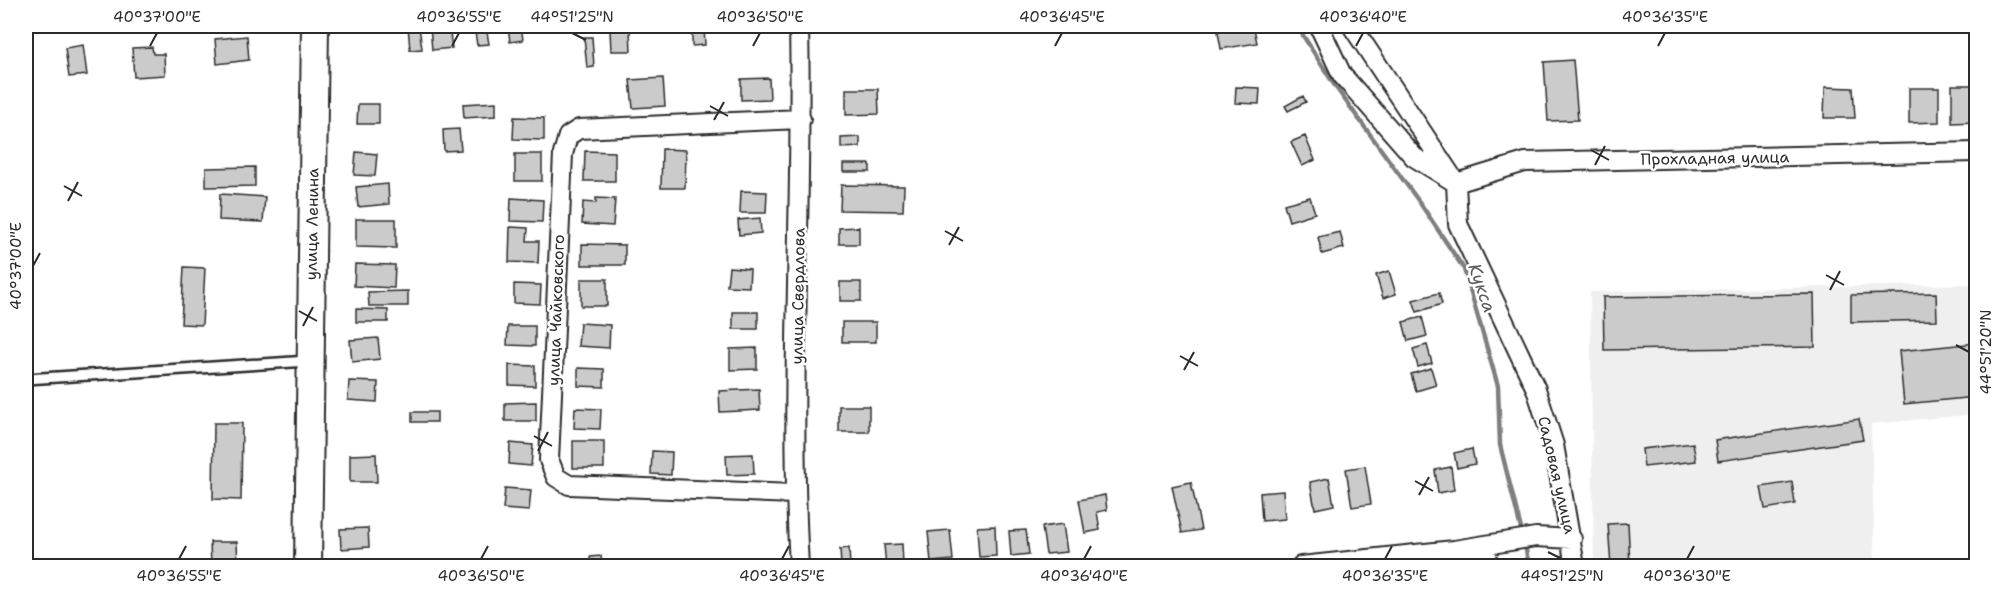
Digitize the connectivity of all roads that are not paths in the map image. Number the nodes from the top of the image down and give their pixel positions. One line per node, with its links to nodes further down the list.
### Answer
1 (315, 26): 8 (street, улица Ленина)
2 (799, 26): 5 (street, улица Свердлова)
3 (1319, 26): 7 (street)
4 (1352, 26): 7 (street)
5 (801, 119): 10 (street, улица Свердлова); 10 (street, улица Чайковского)
6 (1977, 152): 7 (street, Прохладная улица)
7 (1456, 183): 11 (street, Садовая улица)
8 (310, 361): 9 (lane); 13 (street, улица Ленина)
9 (26, 379)
10 (795, 494): 14 (street, улица Свердлова)
11 (1572, 539): 12 (street); 17 (street, Садовая улица)
12 (1486, 546): 15 (street); 16 (street)
13 (308, 567)
14 (799, 567)
15 (1301, 567)
16 (1488, 567)
17 (1575, 567)

